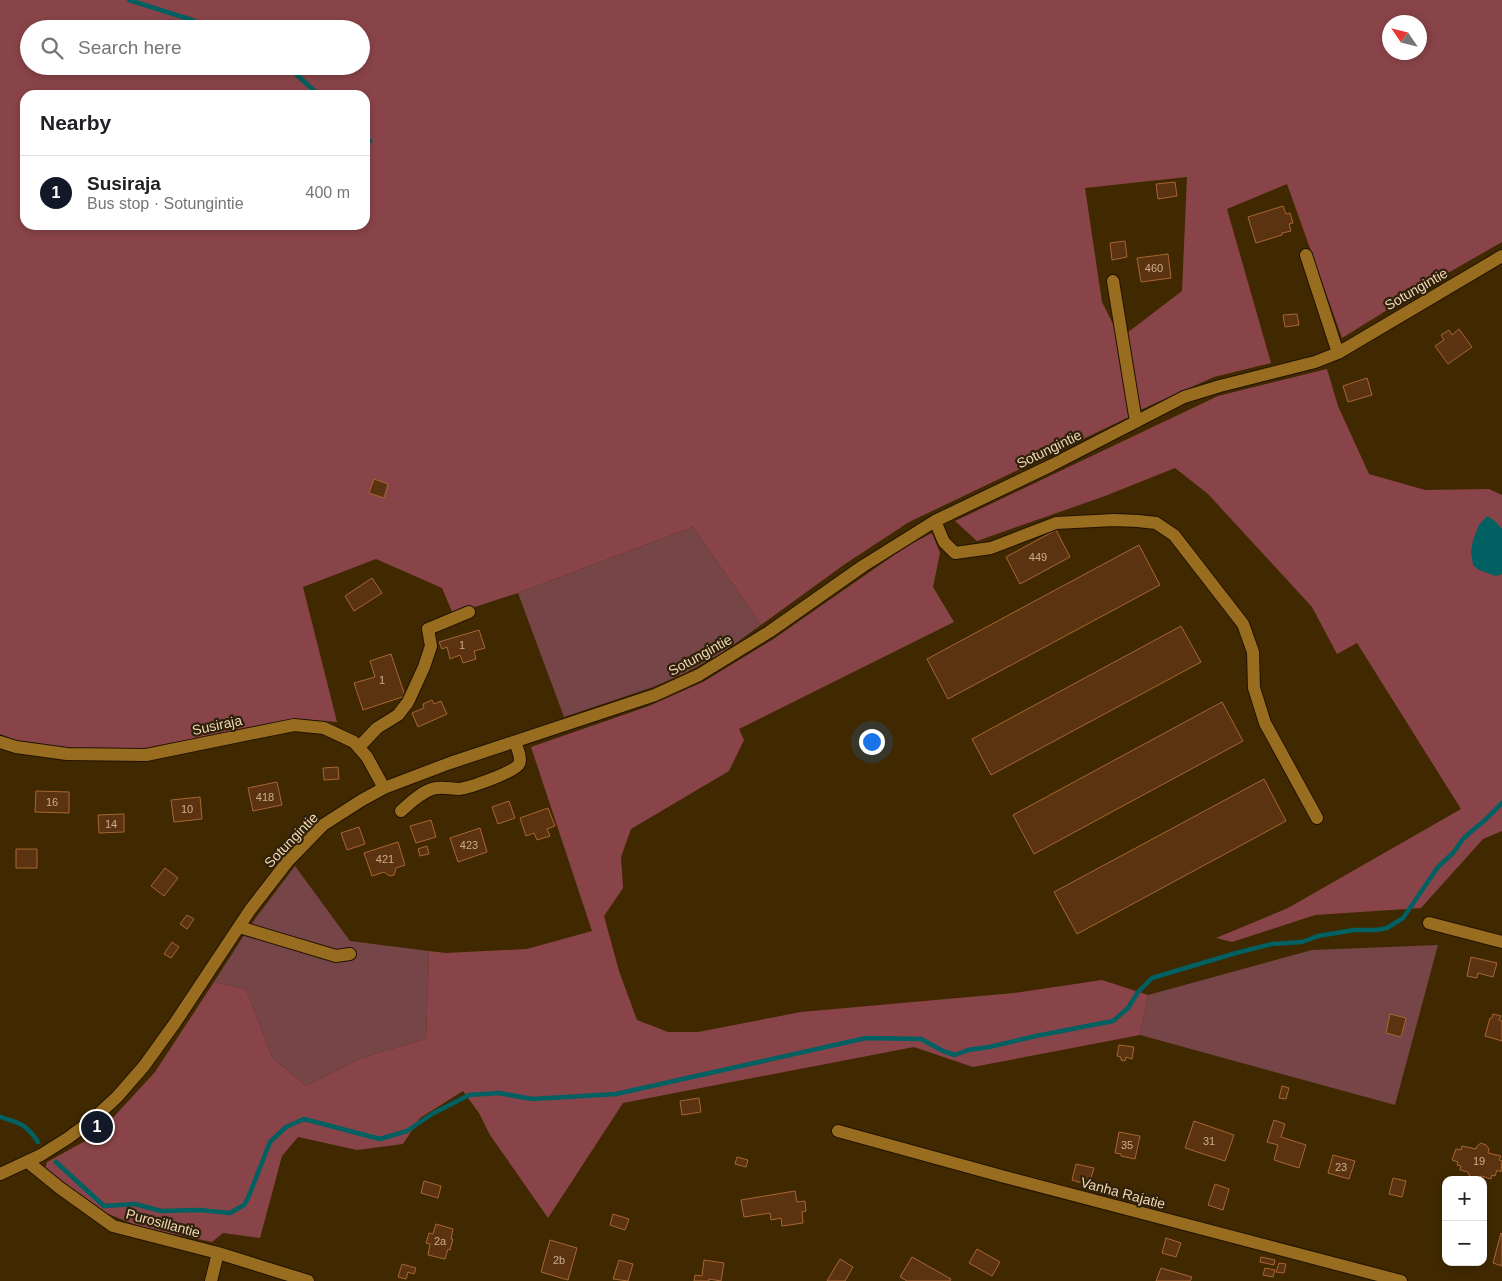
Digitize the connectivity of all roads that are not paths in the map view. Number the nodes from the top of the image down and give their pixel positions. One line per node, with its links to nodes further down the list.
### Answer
1 (1306, 255): 4 (street)
2 (1502, 256): 4 (street, Sotungintie)
3 (1113, 281): 5 (street)
4 (1338, 353): 5 (street, Sotungintie)
5 (1136, 422): 6 (street, Sotungintie)
6 (935, 521): 9 (street, Sotungintie); 13 (street)
7 (469, 612): 10 (street)
8 (0, 742): 10 (street, Susiraja)
9 (515, 742): 11 (street, Sotungintie); 12 (street)
10 (359, 747): 11 (street, Susiraja)
11 (384, 788): 15 (street, Sotungintie)
12 (401, 812)
13 (1317, 818)
14 (1429, 923): 16 (street)
15 (239, 927): 17 (street); 19 (street, Sotungintie)
16 (1502, 942)
17 (350, 954)
18 (838, 1132): 24 (street, Vanha Rajatie)
19 (28, 1162): 20 (street, Sotungintie); 21 (street, Purosillantie)
20 (0, 1174)
21 (218, 1253): 22 (street); 23 (street, Purosillantie)
22 (211, 1281)
23 (308, 1281)
24 (1400, 1281)

